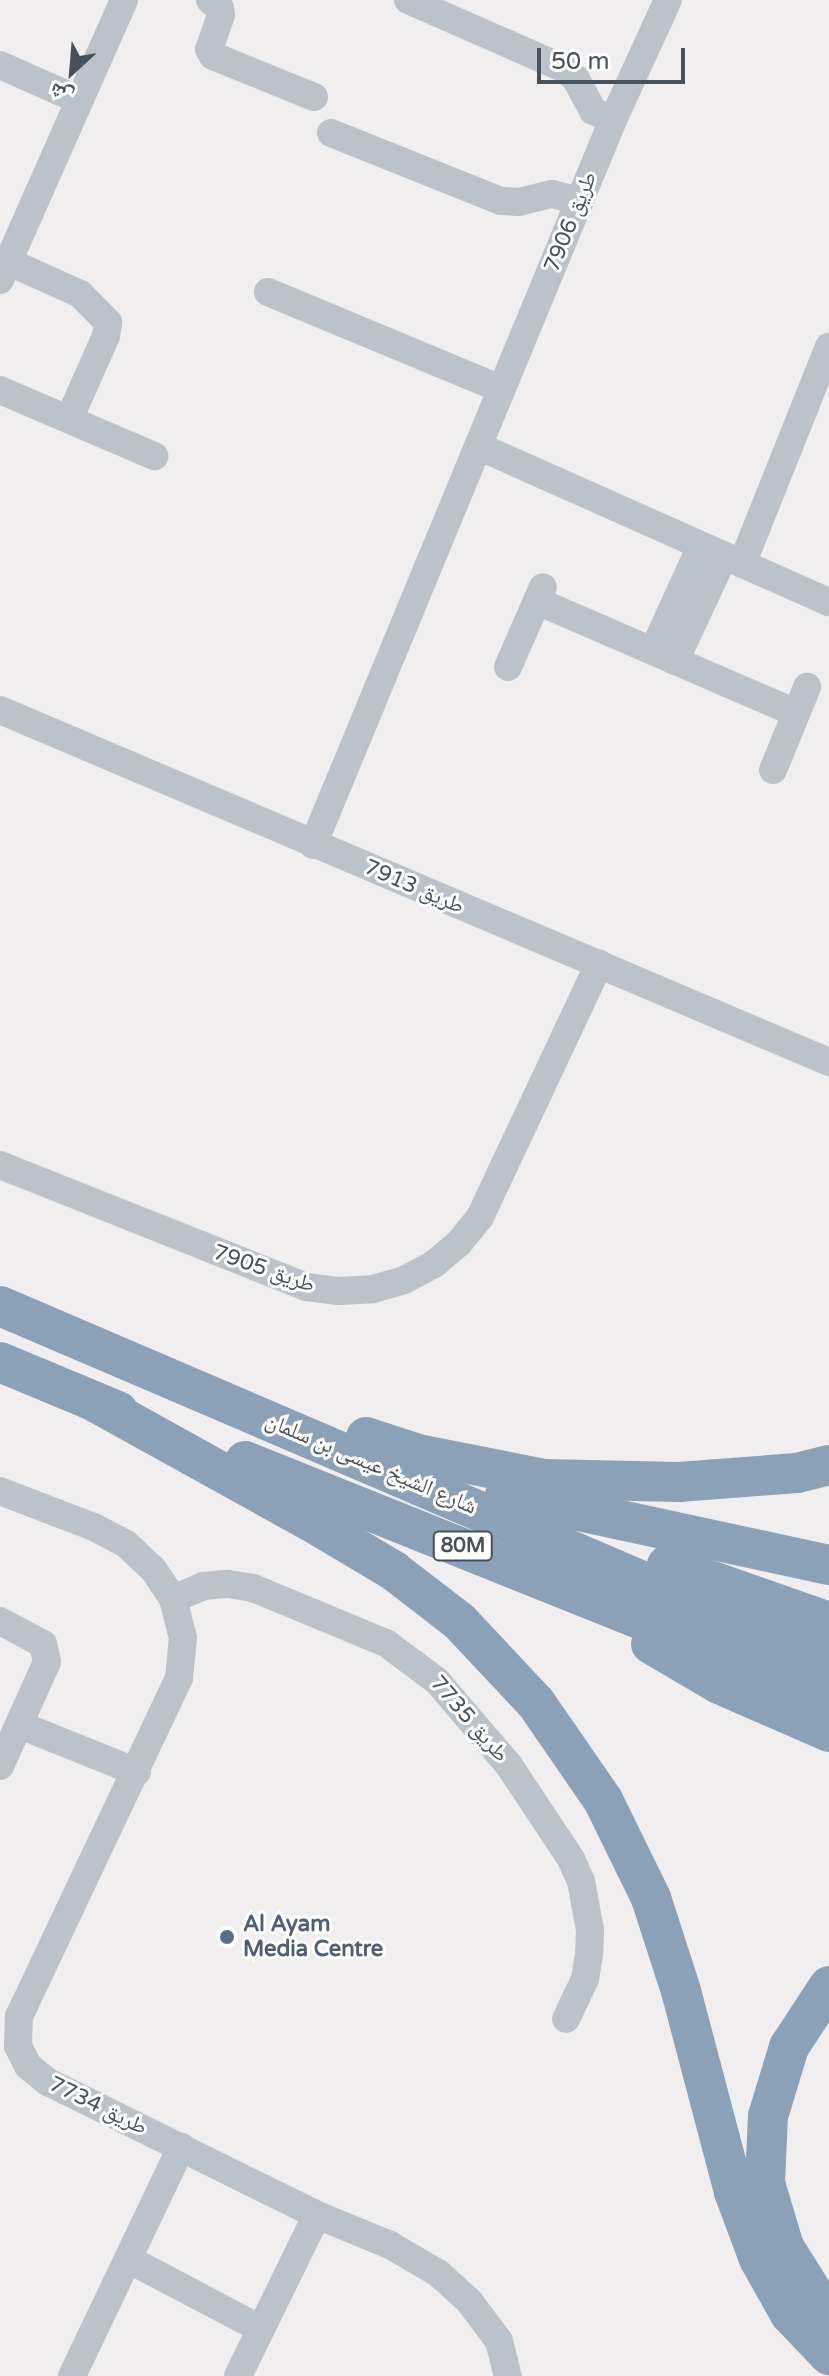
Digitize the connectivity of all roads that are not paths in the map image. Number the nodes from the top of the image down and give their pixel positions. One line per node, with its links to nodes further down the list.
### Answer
1 (124, 0): 7 (street)
2 (210, 0): 6 (street)
3 (408, 0): 8 (street)
4 (668, 0): 8 (street, طريق 7906)
5 (0, 65): 7 (street)
6 (314, 97)
7 (79, 100): 11 (street)
8 (613, 120): 10 (street, طريق 7906)
9 (331, 133): 10 (street)
10 (580, 201): 14 (street, طريق 7906)
11 (3, 266): 16 (street)
12 (268, 292): 14 (street)
13 (829, 347): 19 (street)
14 (501, 389): 17 (street, طريق 7906)
15 (0, 390): 16 (street)
16 (69, 419): 18 (street)
17 (478, 446): 19 (street); 27 (street, طريق 7906)
18 (154, 456)
19 (722, 555): 20 (street); 21 (street)
20 (829, 602)
21 (664, 656): 22 (street); 25 (street)
22 (508, 667)
23 (807, 687): 25 (street)
24 (0, 710): 27 (street, طريق 7913)
25 (796, 713): 26 (street)
26 (773, 770)
27 (313, 845): 28 (street, طريق 7913)
28 (599, 964): 29 (street, طريق 7913); 30 (street, طريق 7905)
29 (829, 1062)
30 (0, 1165)
31 (0, 1306): 33 (highway, شارع الشيخ عيسى بن سلمان)
32 (0, 1362): 34 (highway, شارع الشيخ عيسى بن سلمان)
33 (142, 1365): 35 (highway, شارع الشيخ عيسى بن سلمان / 80M); 36 (highway)
34 (95, 1402): 40 (highway, شارع الشيخ عيسى بن سلمان / 80M); 57 (highway)
35 (340, 1450): 37 (highway, شارع الشيخ عيسى بن سلمان / 80M); 39 (highway)
36 (829, 1465)
37 (401, 1477): 43 (highway); 44 (highway, شارع الشيخ عيسى بن سلمان / 80M)
38 (0, 1491): 41 (street)
39 (829, 1565)
40 (530, 1573): 45 (highway, شارع الشيخ عيسى بن سلمان / 80M); 47 (highway)
41 (173, 1599): 49 (street, طريق 7734); 51 (street, طريق 7735)
42 (0, 1621): 46 (street)
43 (829, 1622)
44 (829, 1661)
45 (829, 1695)
46 (20, 1725): 48 (street); 49 (street)
47 (829, 1732)
48 (0, 1766)
49 (137, 1772): 52 (street, طريق 7734)
50 (829, 1986): 55 (highway)
51 (566, 2019)
52 (181, 2147): 53 (street, طريق 7734); 54 (street)
53 (317, 2215): 56 (street); 60 (street, طريق 7734)
54 (128, 2259): 56 (street); 58 (street)
55 (829, 2311)
56 (261, 2329): 59 (street)
57 (829, 2355)
58 (72, 2376)
59 (238, 2376)
60 (508, 2376)

